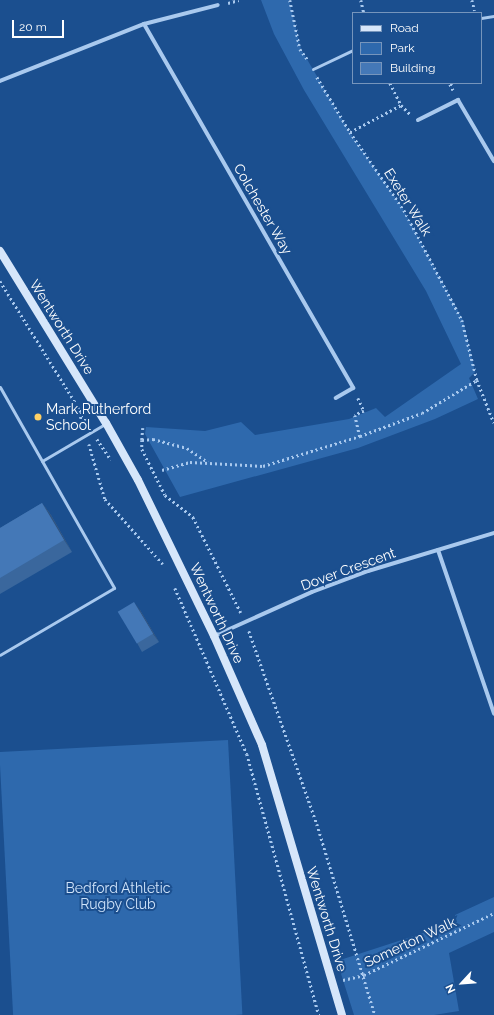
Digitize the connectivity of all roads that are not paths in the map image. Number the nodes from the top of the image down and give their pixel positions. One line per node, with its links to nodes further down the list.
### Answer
1 (218, 6): 4 (street)
2 (494, 16): 3 (lane)
3 (482, 18)
4 (144, 24): 7 (street); 12 (street, Colchester Way)
5 (352, 50): 6 (lane)
6 (313, 69)
7 (0, 81)
8 (418, 120): 9 (street)
9 (494, 161)
10 (0, 251): 13 (street, Wentworth Drive)
11 (0, 387): 14 (lane)
12 (336, 398)
13 (106, 423): 14 (lane); 17 (street, Wentworth Drive)
14 (42, 461): 18 (lane)
15 (494, 533): 16 (street, Dover Crescent)
16 (438, 550): 17 (street, Dover Crescent); 19 (street)
17 (214, 636): 20 (street, Wentworth Drive)
18 (0, 655)
19 (494, 714)
20 (342, 1015)

